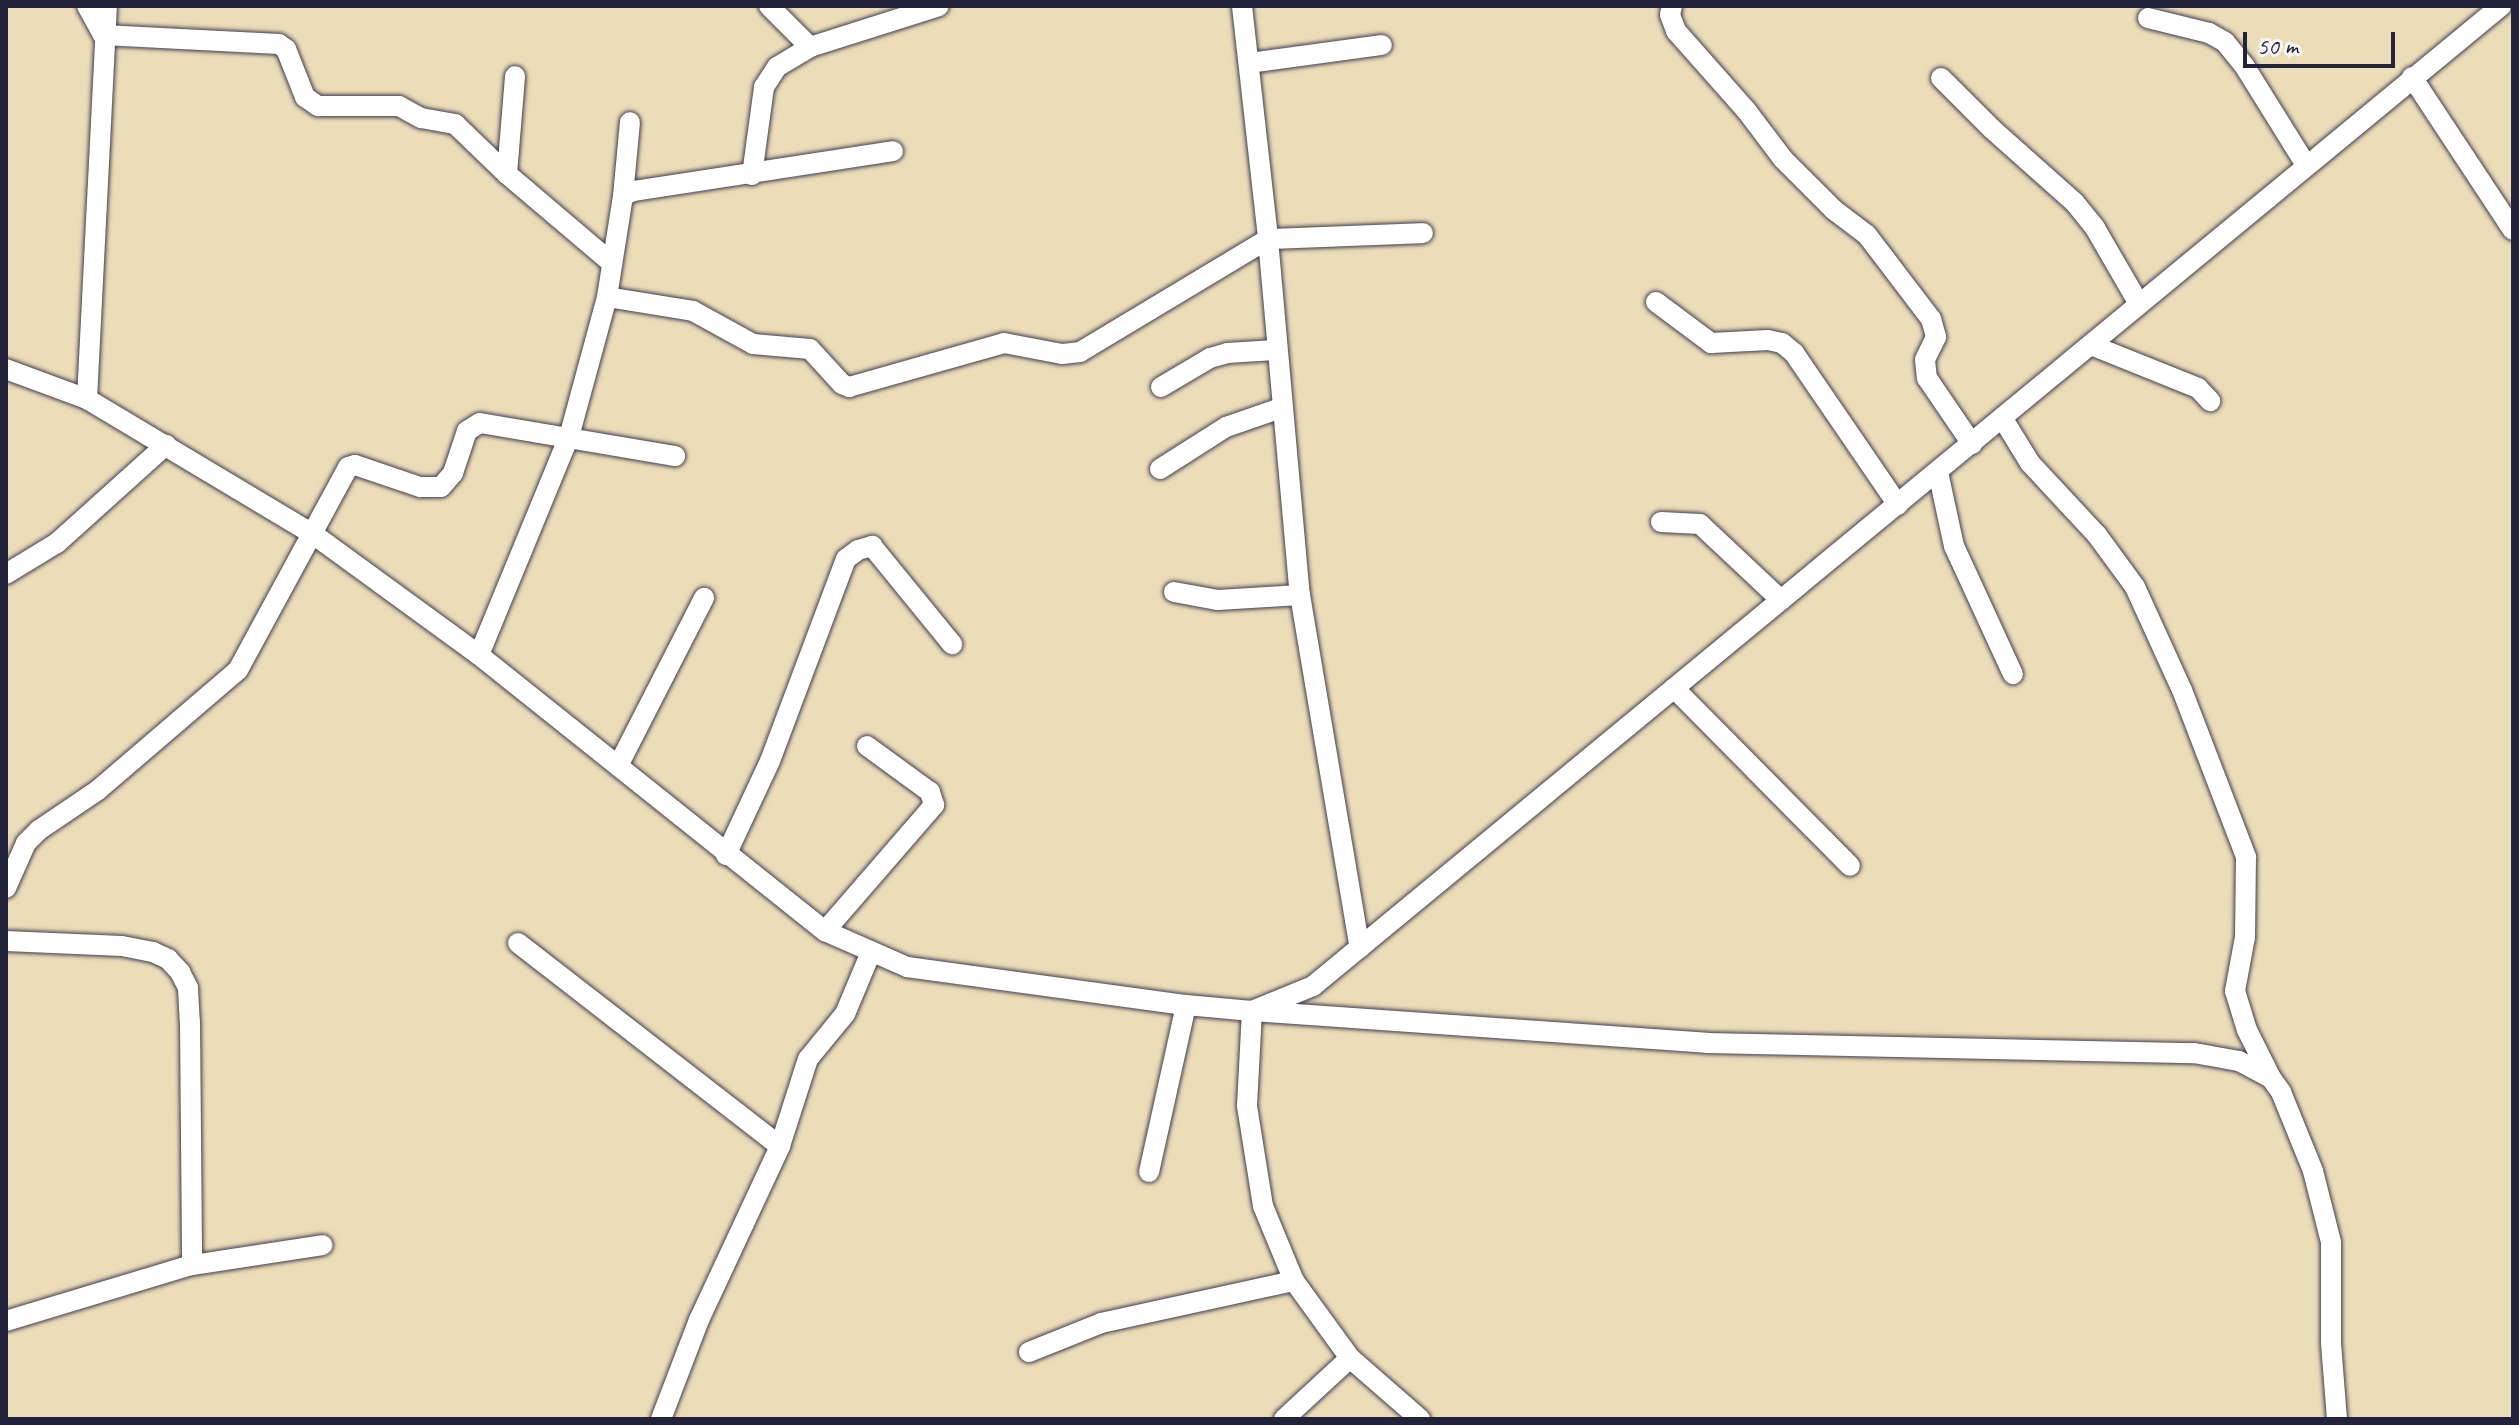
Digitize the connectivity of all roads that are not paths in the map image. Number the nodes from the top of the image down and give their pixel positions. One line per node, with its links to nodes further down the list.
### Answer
1 (87, 6): 9 (street)
2 (107, 6): 9 (street)
3 (769, 6): 11 (street)
4 (939, 6): 11 (street)
5 (1242, 6): 12 (street)
6 (1672, 6): 38 (street)
7 (2501, 6): 14 (street)
8 (2148, 18): 18 (street)
9 (103, 35): 19 (street); 33 (street)
10 (1382, 45): 12 (street)
11 (810, 47): 20 (street)
12 (1249, 63): 24 (street)
13 (515, 76): 19 (street)
14 (2412, 77): 18 (street); 22 (street)
15 (1941, 78): 28 (street)
16 (630, 122): 21 (street)
17 (893, 151): 20 (street)
18 (2306, 165): 28 (street)
19 (507, 174): 25 (street)
20 (752, 175): 21 (street)
21 (623, 196): 25 (street)
22 (2513, 230)
23 (1423, 233): 24 (street)
24 (1268, 239): 26 (street); 30 (street)
25 (612, 263): 26 (street)
26 (607, 297): 37 (street)
27 (1656, 302): 43 (street)
28 (2139, 304): 29 (street)
29 (2091, 345): 34 (street); 36 (street)
30 (1275, 350): 32 (street); 35 (street)
31 (6, 369): 33 (street)
32 (1161, 387)
33 (87, 399): 39 (street)
34 (2210, 401)
35 (1281, 408): 41 (street); 48 (street)
36 (2003, 419): 38 (street); 67 (street)
37 (569, 437): 40 (street); 45 (street); 52 (street)
38 (1972, 444): 42 (street)
39 (166, 445): 45 (street); 46 (street)
40 (675, 456)
41 (1160, 469)
42 (1938, 472): 43 (street); 53 (street)
43 (1898, 505): 50 (street)
44 (1661, 522): 50 (street)
45 (313, 534): 52 (street); 59 (street)
46 (6, 574)
47 (1174, 592): 48 (street)
48 (1300, 595): 63 (street)
49 (704, 598): 56 (street)
50 (1781, 600): 54 (street)
51 (952, 644): 57 (street)
52 (479, 655): 56 (street)
53 (2013, 674)
54 (1674, 688): 58 (street); 63 (street)
55 (867, 746): 60 (street)
56 (618, 766): 57 (street)
57 (726, 855): 60 (street)
58 (1850, 866)
59 (6, 888)
60 (825, 931): 64 (street)
61 (6, 941): 71 (street)
62 (518, 943): 68 (street)
63 (1360, 948): 66 (street)
64 (871, 952): 65 (street); 68 (street)
65 (1186, 1005): 66 (street); 69 (street)
66 (1252, 1011): 67 (street); 72 (street)
67 (2271, 1078): 79 (street)
68 (780, 1146): 76 (street)
69 (1149, 1172)
70 (322, 1245): 71 (street)
71 (192, 1265): 73 (street)
72 (1294, 1281): 74 (street); 75 (street)
73 (6, 1321)
74 (1029, 1352)
75 (1350, 1358): 77 (street); 78 (street)
76 (661, 1419)
77 (1284, 1419)
78 (1420, 1419)
79 (2337, 1419)

